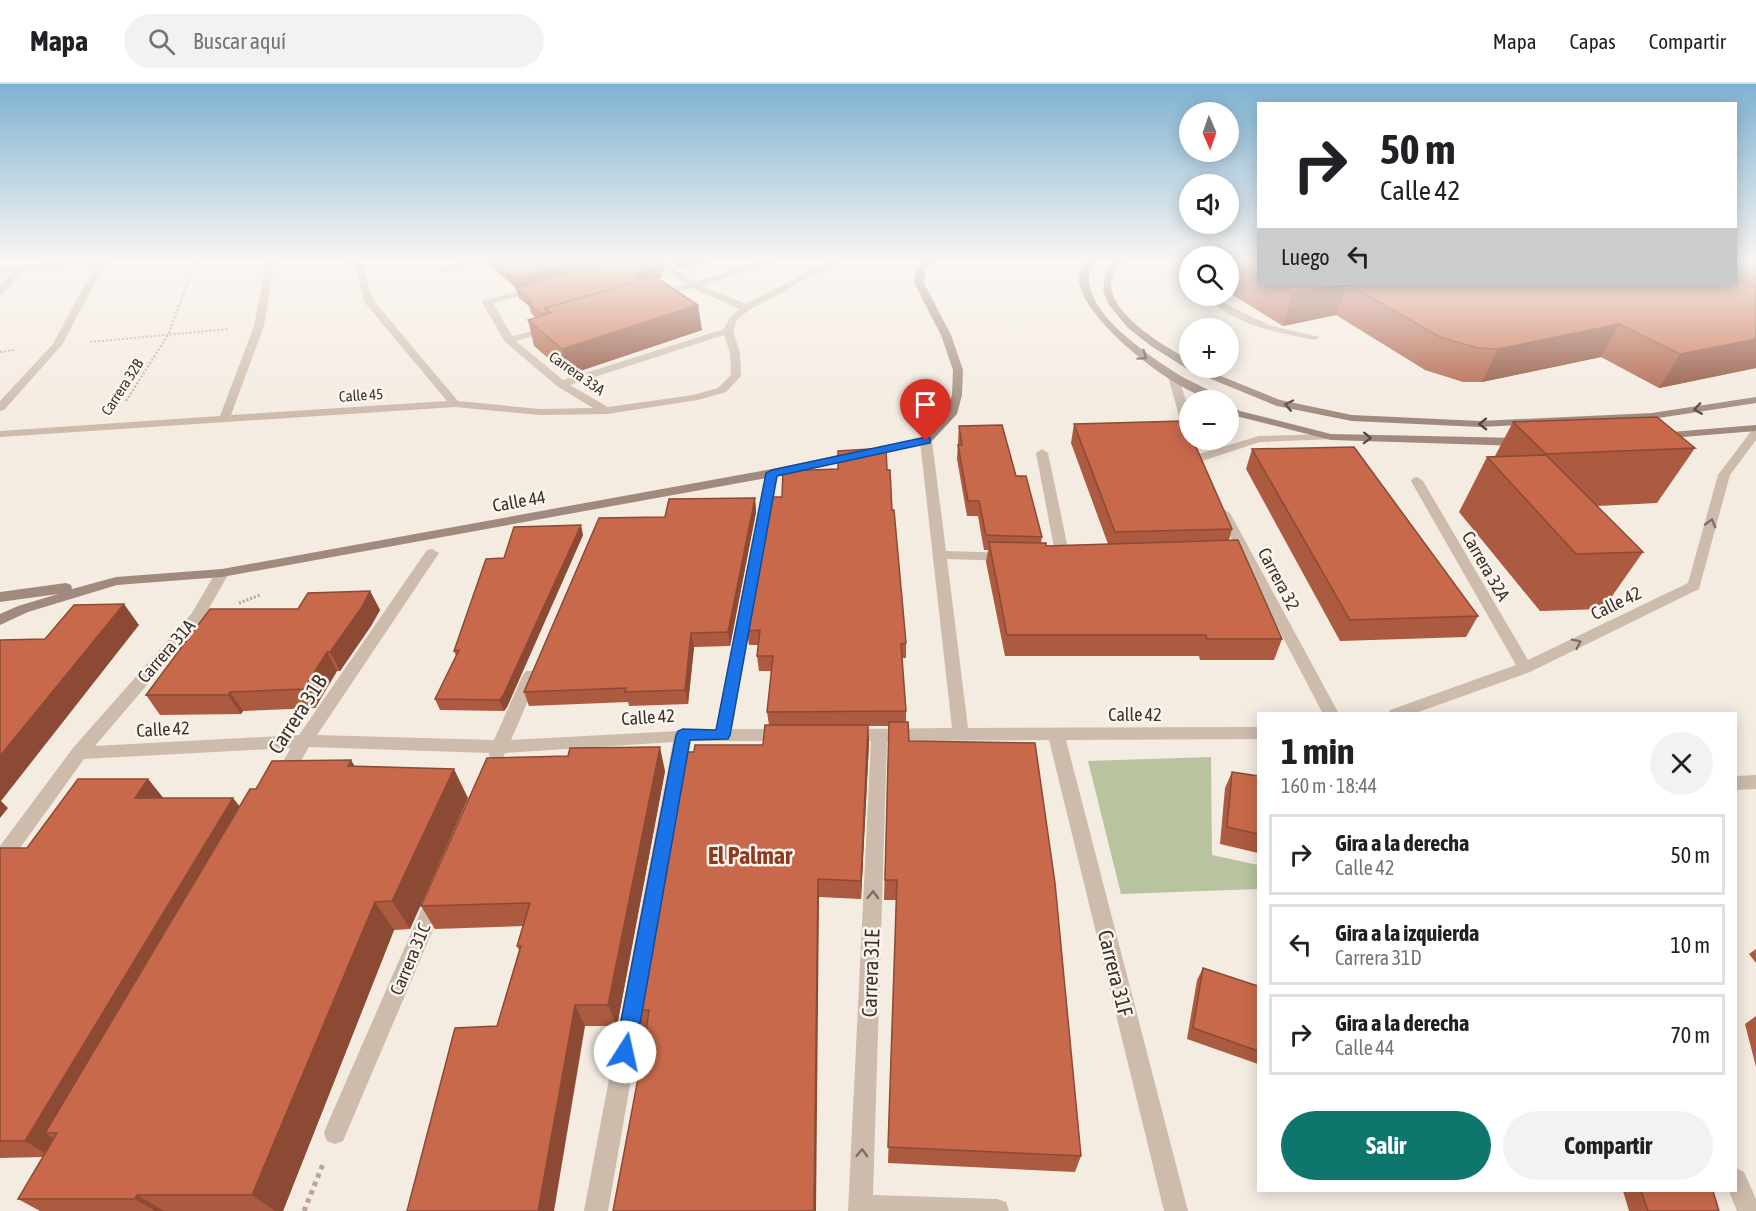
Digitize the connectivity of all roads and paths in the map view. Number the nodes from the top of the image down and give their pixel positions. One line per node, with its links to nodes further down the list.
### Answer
1 (74, 313): 17 (street)
2 (176, 313): 14 (path, Carrera 32B)
3 (261, 313): 12 (street)
4 (378, 313): 26 (street)
5 (493, 313): 16 (street, Carrera 33A)
6 (741, 313): 13 (street)
7 (935, 313): 36 (main road)
8 (1099, 313): 20 (main road, one-way to 20)
9 (1120, 313): 19 (main road)
10 (1236, 313): 15 (street)
11 (564, 324): 16 (street)
12 (259, 326): 14 (path); 30 (street)
13 (728, 331): 22 (street); 28 (street, Calle 45)
14 (168, 335): 17 (path); 31 (path, Carrera 32B)
15 (1315, 337)
16 (509, 340): 22 (street, Carrera 33A)
17 (57, 345): 18 (path); 27 (street)
18 (0, 352)
19 (1179, 359)
20 (1173, 376): 23 (main road); 24 (street)
21 (1219, 378): 25 (main road, one-way to 21)
22 (561, 384): 28 (street, Carrera 33A)
23 (1198, 390)
24 (1179, 397)
25 (1756, 400)
26 (455, 404): 28 (street, Calle 45); 30 (street, Calle 45)
27 (0, 408)
28 (607, 411)
29 (1239, 414): 34 (main road)
30 (224, 420): 31 (street, Calle 45)
31 (109, 426): 33 (street, Calle 45)
32 (1756, 430): 35 (main road); 54 (street, Calle 42, one-way to 32)
33 (0, 434)
34 (1331, 437): 37 (main road, one-way to 37); 38 (street)
35 (1642, 437)
36 (926, 441): 42 (main road, Calle 44); 46 (street)
37 (1539, 442)
38 (1239, 447)
39 (1194, 450): 40 (street)
40 (1233, 450)
41 (1042, 453): 48 (street)
42 (772, 473): 49 (main road, Calle 44); 61 (street)
43 (1417, 481): 54 (street, Carrera 32A)
44 (1218, 501): 55 (street, Carrera 32)
45 (432, 553): 65 (street, Carrera 31B)
46 (941, 555): 47 (street); 58 (street)
47 (1019, 557)
48 (1063, 558)
49 (222, 573): 50 (main road, Calle 44); 67 (street, Carrera 31A)
50 (116, 581): 51 (main road, Calle 44); 52 (main road, Calle 44)
51 (0, 597)
52 (0, 620)
53 (537, 660): 66 (street)
54 (1525, 668): 56 (street, Calle 42)
55 (1330, 712)
56 (1402, 712)
57 (1257, 733): 59 (street, Calle 42)
58 (961, 734): 59 (street, Calle 42); 64 (street, Calle 42)
59 (1056, 734): 80 (street, Carrera 31F)
60 (683, 735): 61 (street, Calle 42); 66 (street, Calle 42); 78 (street)
61 (723, 735): 62 (street, Calle 42)
62 (801, 735)
63 (834, 735): 64 (street, Calle 42)
64 (879, 735): 76 (street, Carrera 31E, one-way to 64)
65 (304, 741): 66 (street, Calle 42); 67 (street, Calle 42); 71 (street, Carrera 31B)
66 (500, 747): 68 (street)
67 (79, 753): 72 (street)
68 (491, 767)
69 (1756, 782): 70 (street)
70 (1737, 783)
71 (274, 792)
72 (0, 860)
73 (444, 881): 74 (street, Carrera 31C)
74 (335, 1133): 77 (path)
75 (1737, 1182): 81 (street)
76 (860, 1209): 79 (street)
77 (304, 1211)
78 (596, 1211)
79 (998, 1211)
80 (1176, 1211)
81 (1749, 1211)

